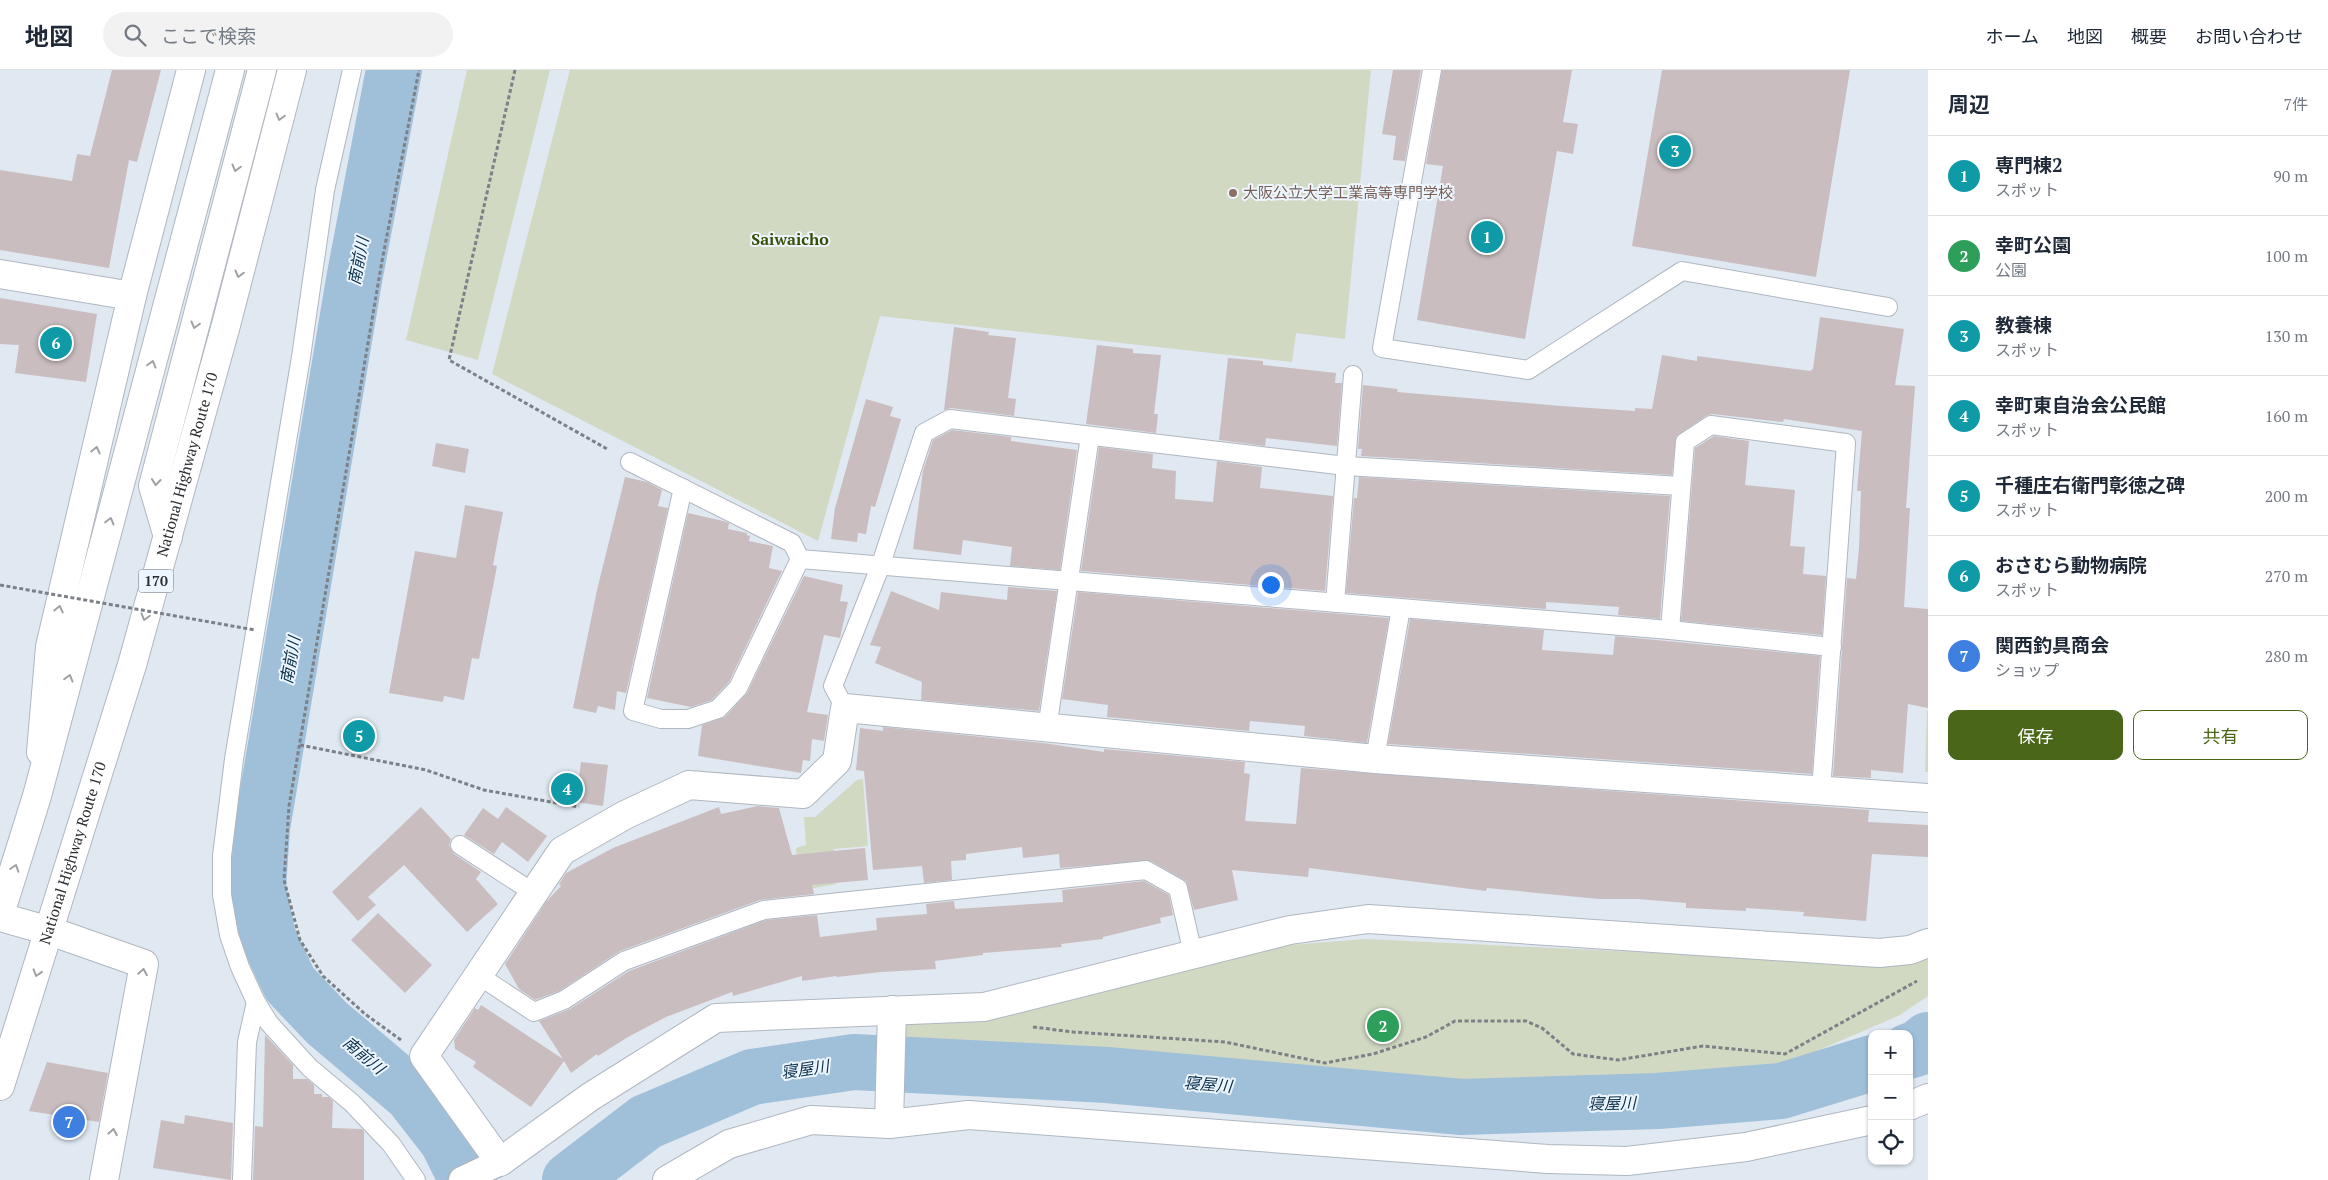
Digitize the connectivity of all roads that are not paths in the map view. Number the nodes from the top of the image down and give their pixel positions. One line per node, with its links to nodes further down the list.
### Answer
1 (191, 70): 8 (main road)
2 (230, 70): 28 (main road, one-way to 2)
3 (262, 70): 16 (main road, one-way to 16)
4 (292, 70): 16 (main road, National Highway Route 170 / 170, one-way to 16)
5 (352, 70): 37 (lane)
6 (1432, 70): 9 (lane)
7 (0, 274): 8 (main road)
8 (132, 296): 28 (main road, one-way to 8)
9 (1888, 308)
10 (1353, 375): 13 (lane)
11 (1090, 436): 13 (lane); 18 (lane); 19 (lane)
12 (630, 462): 15 (lane)
13 (1346, 466): 14 (lane); 20 (lane)
14 (1682, 486): 22 (lane); 23 (lane)
15 (683, 488): 17 (lane); 17 (lane)
16 (168, 537): 33 (main road, National Highway Route 170 / 170, one-way to 33)
17 (800, 559): 18 (lane)
18 (880, 566): 19 (lane); 24 (lane)
19 (1069, 582): 20 (lane); 25 (lane)
20 (1335, 603): 21 (lane)
21 (1401, 608): 22 (lane); 26 (lane)
22 (1670, 630): 23 (lane)
23 (1832, 647): 27 (lane)
24 (845, 708): 25 (main road); 31 (main road)
25 (1047, 729): 26 (main road)
26 (1375, 759): 27 (main road)
27 (1821, 791): 29 (main road)
28 (38, 796): 32 (main road, one-way to 28)
29 (1928, 798)
30 (460, 844): 31 (lane)
31 (534, 893): 36 (main road)
32 (0, 916): 33 (main road)
33 (50, 932): 39 (main road, National Highway Route 170 / 170, one-way to 39); 45 (main road, one-way to 33)
34 (1928, 943): 35 (main road)
35 (1193, 954): 36 (lane); 38 (main road)
36 (478, 975): 44 (main road)
37 (256, 1002): 46 (lane); 47 (lane)
38 (892, 1010): 43 (main road); 44 (main road)
39 (0, 1086)
40 (1928, 1098): 41 (main road)
41 (1913, 1104)
42 (1868, 1121): 43 (main road)
43 (889, 1124): 49 (main road)
44 (494, 1165): 48 (street)
45 (104, 1180)
46 (242, 1180)
47 (416, 1180)
48 (462, 1180)
49 (667, 1180)

